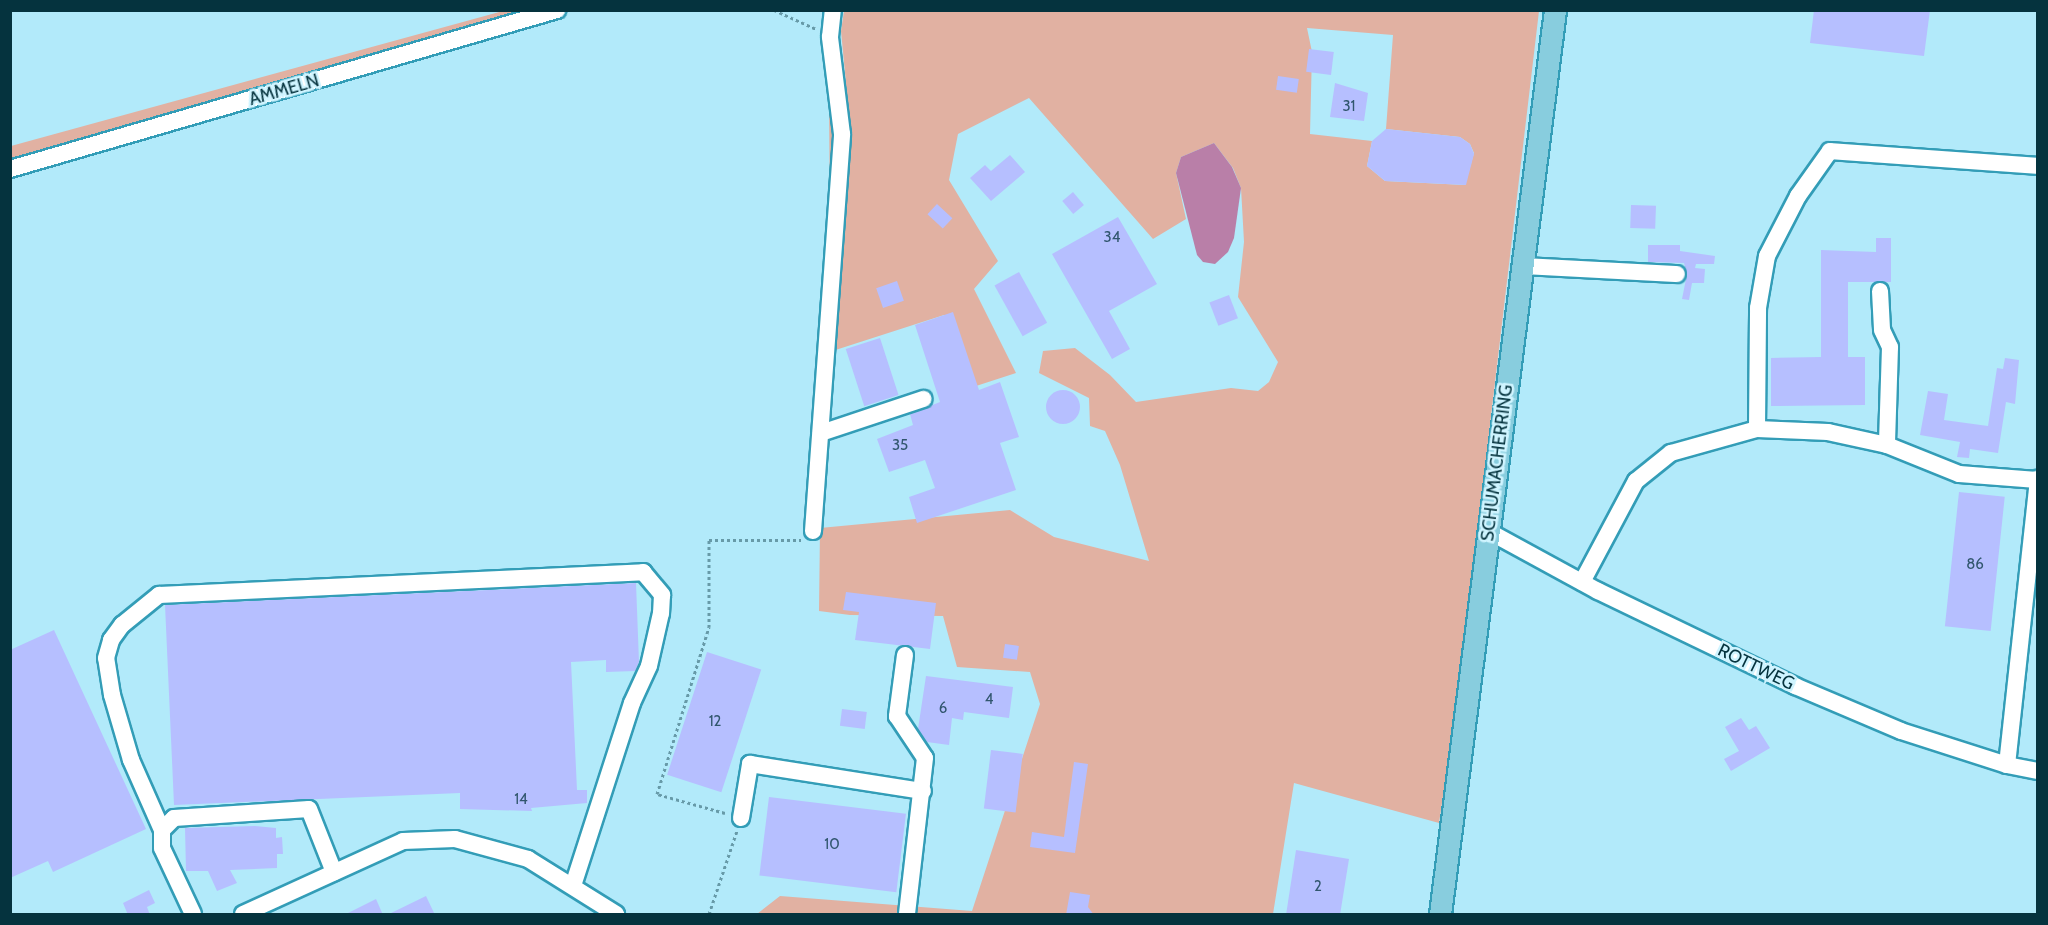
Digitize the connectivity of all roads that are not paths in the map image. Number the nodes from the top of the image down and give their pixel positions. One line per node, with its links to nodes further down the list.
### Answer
1 (557, 10): 5 (street, AMMELN)
2 (833, 10): 11 (street)
3 (1555, 10): 6 (main road, SCHUMACHERRING)
4 (2037, 166): 10 (street)
5 (10, 170)
6 (1522, 266): 7 (street); 15 (main road, SCHUMACHERRING)
7 (1677, 274)
8 (1880, 291): 12 (street)
9 (923, 399): 11 (street)
10 (1757, 429): 12 (street); 17 (street)
11 (821, 433): 14 (street)
12 (1887, 445): 13 (street)
13 (2037, 480): 16 (street)
14 (813, 531)
15 (1488, 531): 17 (street, ROTTWEG); 30 (main road, SCHUMACHERRING)
16 (2034, 549): 19 (street)
17 (1581, 582): 19 (street, ROTTWEG)
18 (905, 655): 21 (street)
19 (2007, 765): 20 (street, ROTTWEG)
20 (2037, 771)
21 (923, 791): 22 (street); 29 (street)
22 (741, 818)
23 (162, 830): 24 (street); 25 (street); 26 (street)
24 (334, 872): 25 (street); 27 (street)
25 (573, 886): 28 (street)
26 (193, 915)
27 (243, 915)
28 (616, 915)
29 (907, 915)
30 (1440, 915)

